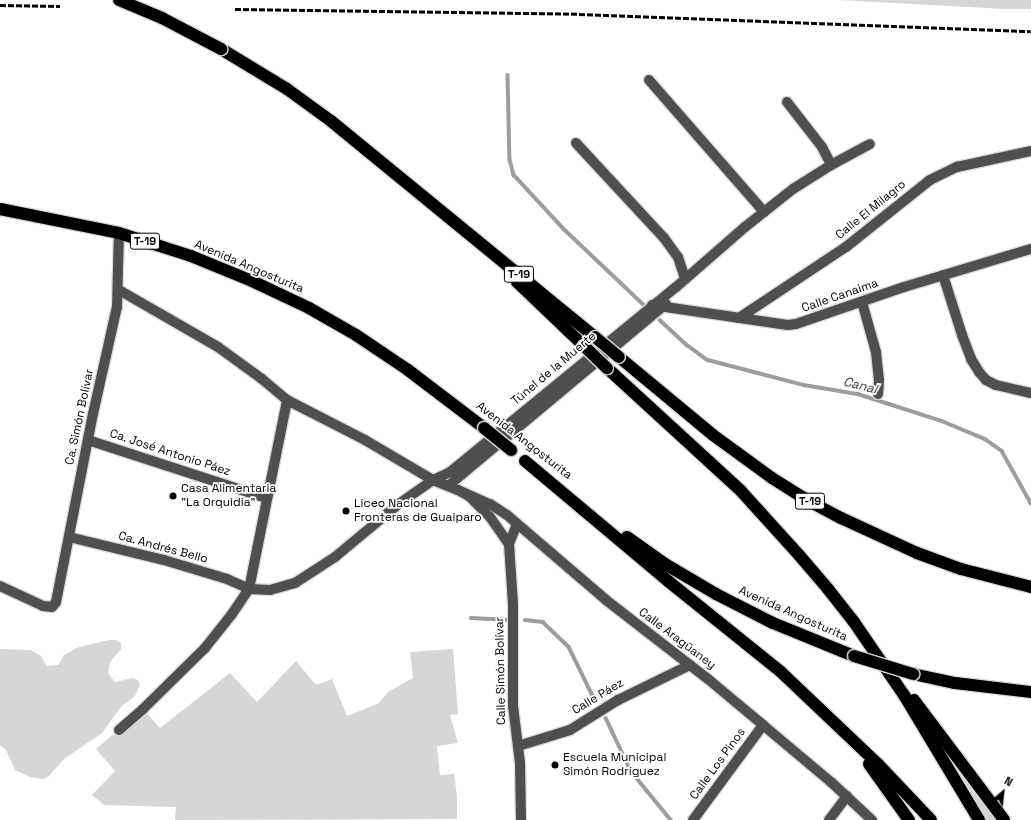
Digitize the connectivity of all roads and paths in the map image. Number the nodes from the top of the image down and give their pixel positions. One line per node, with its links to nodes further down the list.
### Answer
1 (119, 0): 9 (highway, T-19, bridge)
2 (649, 80): 10 (street)
3 (787, 102): 7 (street)
4 (576, 143): 14 (street)
5 (870, 144): 7 (street)
6 (1031, 150): 20 (street, Calle El Milagro)
7 (831, 164): 10 (street)
8 (0, 209): 11 (highway, Avenida Angosturita / T-19)
9 (442, 211): 34 (highway, T-19, bridge); 36 (highway, bridge)
10 (764, 212): 14 (street)
11 (119, 233): 16 (street, Ca. Simón Bolívar); 25 (highway, Avenida Angosturita / T-19, bridge)
12 (1031, 249): 13 (street, Calle Canaima)
13 (943, 275): 17 (street, Calle Canaima); 22 (street)
14 (685, 279): 15 (street)
15 (675, 288): 18 (street, Túnel de la Muerte); 19 (street, Túnel de la Muerte)
16 (119, 290): 23 (street); 24 (street, Ca. Simón Bolívar)
17 (862, 302): 20 (street, Calle Canaima); 21 (street)
18 (652, 305): 19 (street, Calle Canaima); 26 (street, Túnel de la Muerte)
19 (664, 306): 20 (street, Calle Canaima); 27 (street, Túnel de la Muerte)
20 (739, 318)
21 (878, 394)
22 (1031, 394)
23 (287, 400): 26 (street); 29 (street)
24 (88, 440): 29 (street, Ca. José Antonio Páez); 31 (street, Ca. Simón Bolívar)
25 (525, 461): 38 (highway, Avenida Angosturita / T-19, bridge); 41 (highway)
26 (433, 480): 27 (street); 35 (street, Túnel de la Muerte)
27 (448, 486): 28 (street)
28 (458, 490): 30 (street, Calle Aragüaney); 32 (street)
29 (267, 498): 35 (street)
30 (517, 524): 32 (street); 37 (street, Calle Aragüaney)
31 (69, 537): 33 (street, Ca. Simón Bolívar); 35 (street, Ca. Andrés Bello)
32 (509, 544): 42 (street, Calle Simón Bolívar)
33 (0, 586)
34 (1031, 587)
35 (249, 589): 40 (street)
36 (874, 651): 50 (highway); 51 (highway)
37 (690, 665): 39 (street, Calle Aragüaney); 42 (street, Calle Páez)
38 (1031, 692)
39 (763, 725): 43 (street, Calle Aragüaney); 45 (street, Calle Los Pinos)
40 (119, 730)
41 (845, 732): 48 (highway); 49 (highway)
42 (518, 746): 44 (street, Calle Simón Bolívar)
43 (847, 796): 46 (street); 47 (street, Calle Aragüaney)
44 (521, 820)
45 (693, 820)
46 (829, 820)
47 (872, 820)
48 (909, 820)
49 (931, 820)
50 (979, 820)
51 (1004, 820)

